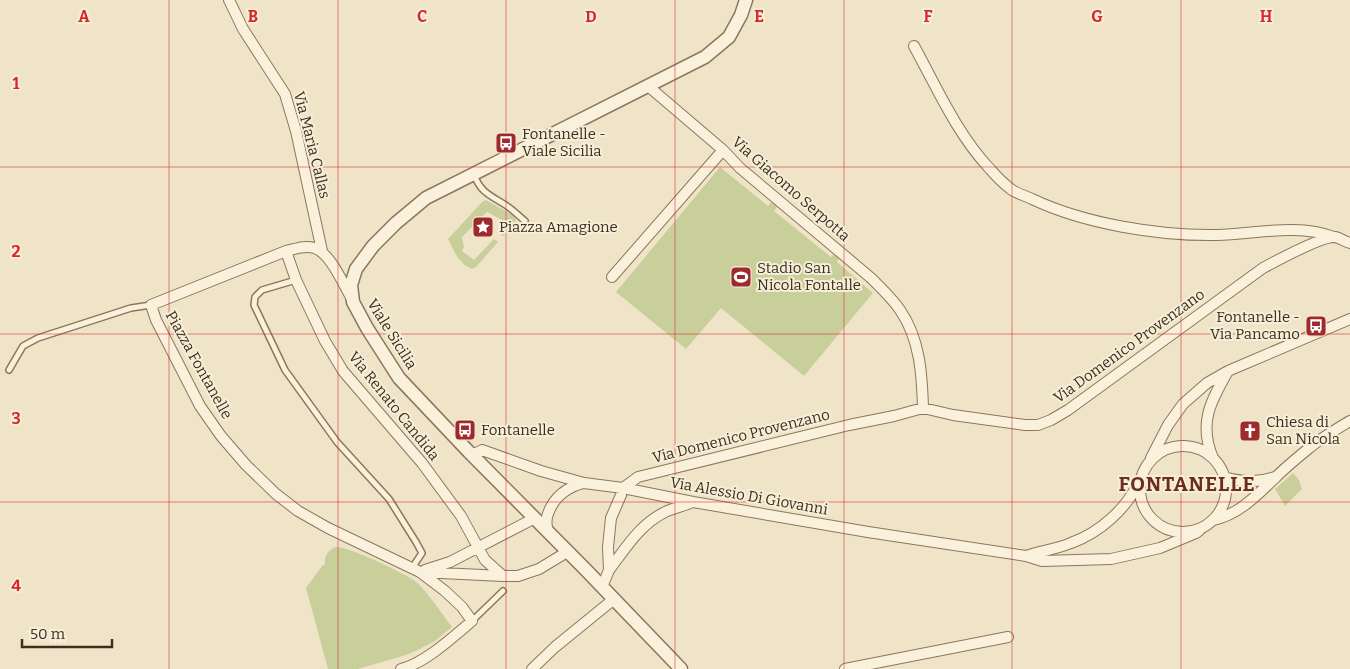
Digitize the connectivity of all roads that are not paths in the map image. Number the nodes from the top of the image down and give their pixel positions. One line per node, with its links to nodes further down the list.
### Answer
1 (229, 0): 11 (street, Via Maria Callas)
2 (746, 0): 4 (street, Viale Sicilia)
3 (914, 46): 8 (street)
4 (648, 86): 5 (street, Via Giacomo Serpotta); 6 (street, Viale Sicilia)
5 (723, 150): 12 (street); 19 (street, Via Giacomo Serpotta)
6 (474, 174): 7 (lane); 14 (street, Viale Sicilia)
7 (525, 221)
8 (1335, 237): 9 (street); 19 (street, Via Domenico Provenzano)
9 (1350, 243)
10 (286, 251): 11 (street); 13 (street, Via Renato Candida); 15 (street)
11 (322, 251): 14 (street)
12 (612, 276)
13 (296, 280): 33 (street, Via Renato Candida); 36 (lane)
14 (353, 302): 21 (street, Viale Sicilia)
15 (151, 305): 17 (lane); 36 (street, Piazza Fontanelle)
16 (1350, 319): 18 (street)
17 (9, 370)
18 (1228, 371): 22 (street); 23 (street)
19 (924, 408): 27 (street, Via Domenico Provenzano)
20 (1350, 421): 25 (street, Via Alessio Di Giovanni)
21 (472, 455): 26 (street, Via Alessio Di Giovanni); 29 (street, Viale Sicilia)
22 (1214, 458): 23 (street, Via Alessio Di Giovanni); 24 (street, Via Alessio Di Giovanni)
23 (1145, 468): 31 (street, Via Alessio Di Giovanni); 35 (street, Via Alessio Di Giovanni)
24 (1224, 477): 25 (street); 30 (street, Via Alessio Di Giovanni)
25 (1276, 477): 30 (street, Via Alessio Di Giovanni)
26 (584, 483): 27 (street, Via Alessio Di Giovanni); 32 (street)
27 (622, 492): 28 (street, Via Alessio Di Giovanni); 37 (street)
28 (692, 502): 35 (street, Via Alessio Di Giovanni); 37 (street)
29 (535, 518): 32 (street, Viale Sicilia); 33 (street)
30 (1213, 520): 31 (street, Via Alessio Di Giovanni)
31 (1201, 529): 35 (street, Via Alessio Di Giovanni)
32 (550, 535): 34 (street, Viale Sicilia)
33 (478, 548): 36 (street); 38 (street, Via Renato Candida)
34 (567, 552): 38 (street); 39 (street, Viale Sicilia)
35 (1026, 556)
36 (416, 570): 38 (street); 42 (street)
37 (609, 570): 39 (street)
38 (503, 576)
39 (602, 587): 41 (street, Viale Sicilia)
40 (503, 591): 42 (lane)
41 (614, 599): 45 (street); 46 (street, Viale Sicilia)
42 (472, 621): 44 (street)
43 (1008, 637): 47 (street)
44 (401, 669)
45 (532, 669)
46 (680, 669)
47 (845, 669)

